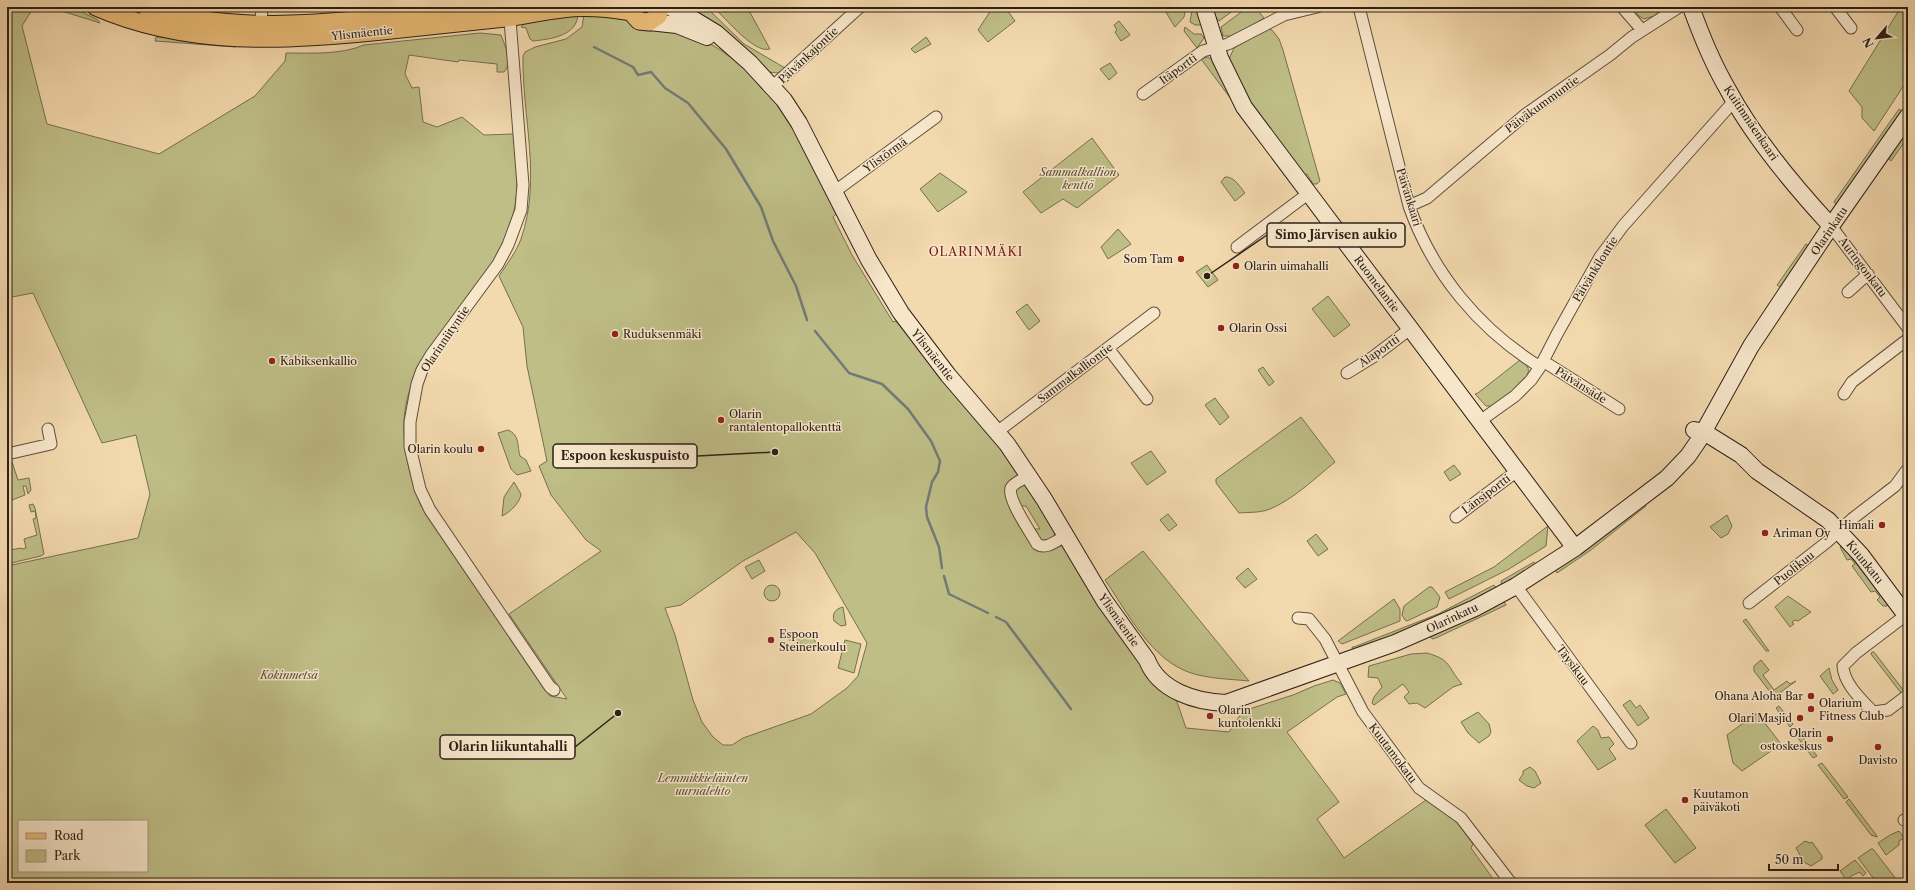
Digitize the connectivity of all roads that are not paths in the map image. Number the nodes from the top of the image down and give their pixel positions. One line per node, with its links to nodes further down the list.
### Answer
1 (96, 7): 16 (main road, Ylismäentie)
2 (146, 7): 17 (main road, Ylismäentie)
3 (472, 7): 17 (main road, Ylismäentie)
4 (661, 7): 18 (main road)
5 (669, 7): 22 (main road, Ylismäentie)
6 (860, 7): 24 (street, Päivänkajontie)
7 (1204, 7): 23 (main road, Ruomelantie)
8 (1317, 7): 23 (street, Itäportti)
9 (1359, 7): 31 (street, Päivänkaari)
10 (1622, 7): 20 (street)
11 (1679, 7): 20 (street, Päiväkummuntie)
12 (1691, 7): 26 (main road, Kuitinmäenkaari)
13 (1780, 7): 21 (street)
14 (1835, 7): 19 (street)
15 (631, 9): 16 (main road, Ylismäentie); 18 (main road)
16 (510, 12): 63 (street, Olarinniityntie)
17 (262, 15)
18 (649, 22): 22 (main road, Ylismäentie)
19 (1851, 28)
20 (1642, 30): 31 (street, Päiväkummuntie)
21 (1797, 30)
22 (730, 46): 24 (main road, Ylismäentie)
23 (1215, 47): 25 (street, Itäportti); 30 (main road, Ruomelantie)
24 (773, 86): 29 (main road, Ylismäentie)
25 (1143, 94)
26 (1734, 101): 32 (main road, Kuitinmäenkaari); 41 (street, Päivänkilontie)
27 (1908, 116): 32 (main road, Olarinkatu)
28 (936, 117): 29 (street, Ylistörmä)
29 (834, 192): 48 (main road, Ylismäentie)
30 (1309, 193): 33 (street); 38 (main road, Ruomelantie)
31 (1410, 206): 41 (street, Päivänkaari)
32 (1831, 226): 34 (street, Auringonkatu); 49 (main road, Olarinkatu)
33 (1237, 247)
34 (1868, 274): 35 (street); 37 (street, Auringonkatu)
35 (1848, 292)
36 (1154, 314): 40 (street, Sammalkalliontie)
37 (1908, 328)
38 (1410, 329): 42 (street, Alaportti); 46 (main road, Ruomelantie)
39 (1908, 339): 43 (street)
40 (1108, 348): 44 (street); 48 (street, Sammalkalliontie)
41 (1542, 364): 45 (street, Päivänsäde); 46 (street, Päivänkilontie)
42 (1347, 373)
43 (1844, 394)
44 (1147, 399)
45 (1619, 409)
46 (1480, 421): 51 (main road, Ruomelantie)
47 (48, 429): 50 (street)
48 (997, 432): 53 (main road, Ylismäentie)
49 (1698, 434): 55 (main road, Kuunkatu); 57 (main road, Olarinkatu)
50 (7, 454)
51 (1517, 471): 54 (street, Länsiportti); 57 (main road, Ruomelantie)
52 (1906, 471): 55 (street, Puolikuu)
53 (1029, 476): 56 (main road, Ylismäentie); 56 (street)
54 (1456, 517)
55 (1839, 531): 59 (street, Puolikuu); 60 (main road, Kuunkatu)
56 (1065, 536): 64 (main road, Ylismäentie)
57 (1575, 548): 58 (main road, Olarinkatu)
58 (1516, 586): 62 (main road, Olarinkatu); 66 (street, Täysikuu)
59 (1749, 603)
60 (1907, 617): 65 (street)
61 (1298, 618): 62 (street, Kuutamokatu)
62 (1338, 664): 64 (main road, Olarinkatu); 67 (street, Kuutamokatu)
63 (554, 690)
64 (1187, 691)
65 (1908, 696)
66 (1632, 743)
67 (1511, 883)

